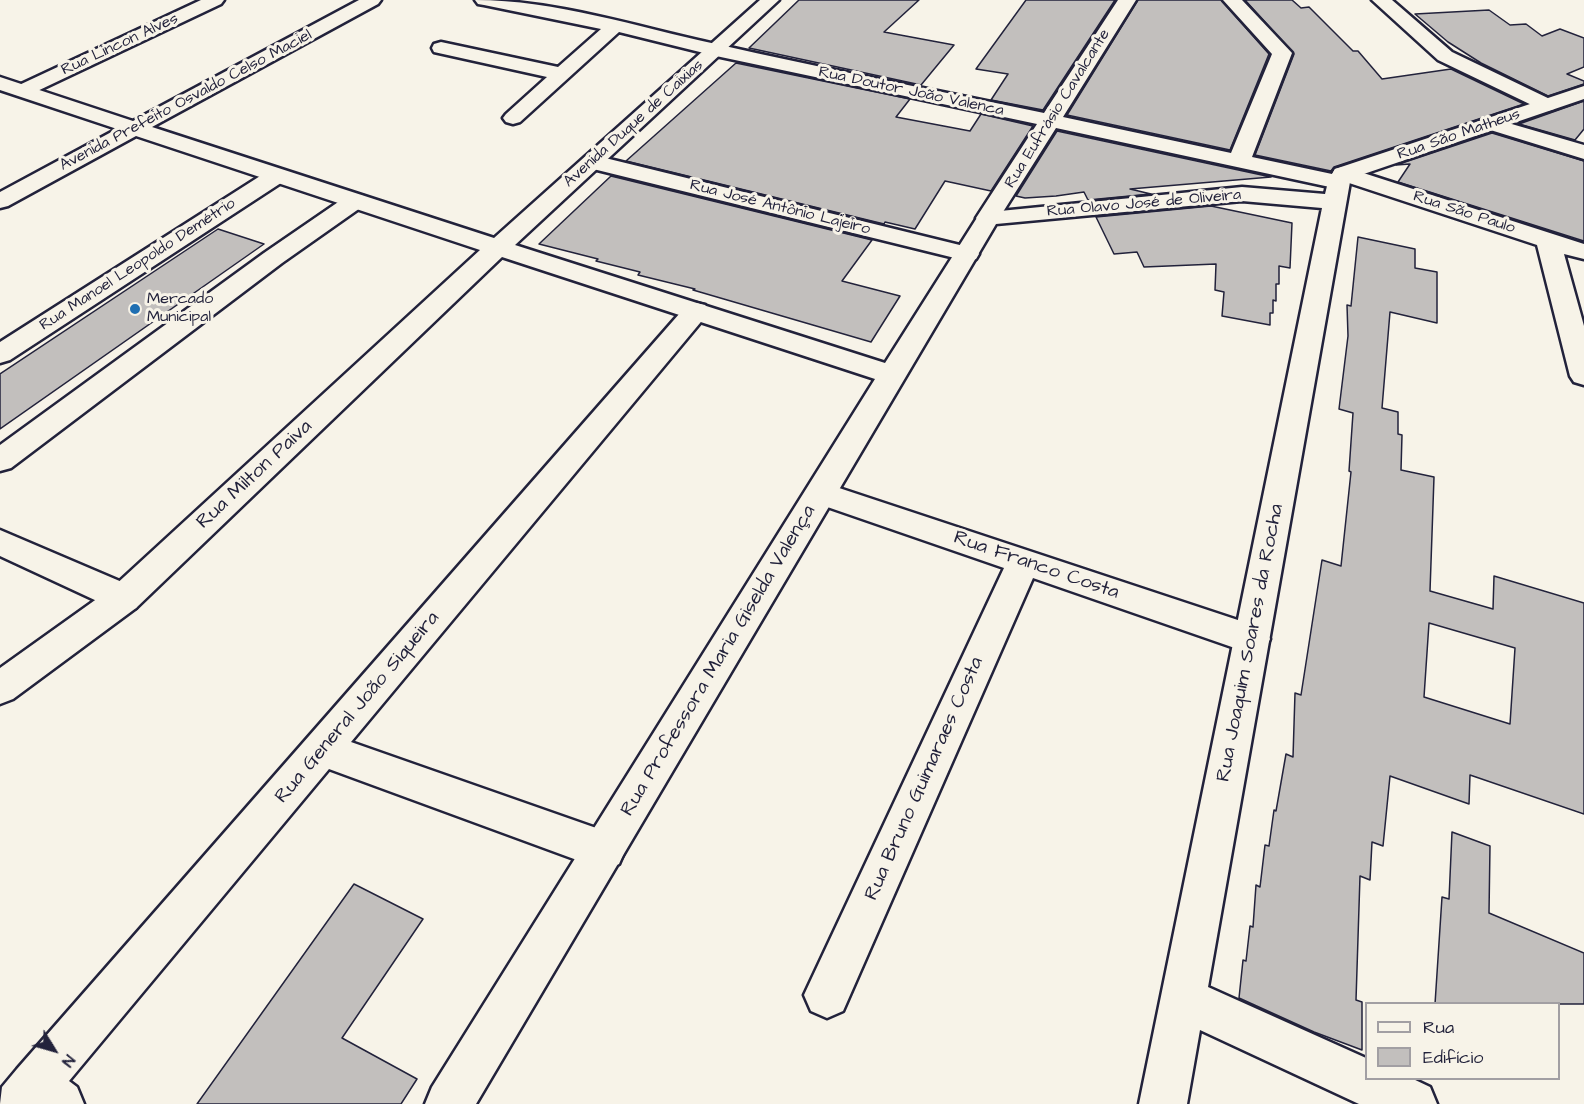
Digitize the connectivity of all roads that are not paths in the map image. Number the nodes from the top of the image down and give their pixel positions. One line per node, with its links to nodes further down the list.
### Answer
1 (215, 0): 14 (street, Rua Lincon Alves)
2 (344, 0): 20 (street, Avenida Prefeito Osvaldo Celso Maciel)
3 (372, 0): 20 (street, Avenida Prefeito Osvaldo Celso Maciel)
4 (484, 0): 9 (street, Rua Doutor João Valenca)
5 (770, 0): 11 (street, Avenida Duque de Caixias)
6 (1127, 0): 18 (street, Rua Eufrásio Cavalcante)
7 (1232, 0): 22 (street)
8 (1381, 0): 16 (street)
9 (615, 26): 11 (street, Rua Doutor João Valenca); 12 (street)
10 (441, 48): 12 (street)
11 (716, 50): 18 (street, Rua Doutor João Valenca); 23 (street, Avenida Duque de Caixias)
12 (562, 74): 17 (street)
13 (0, 83): 14 (street)
14 (24, 90): 20 (street)
15 (1584, 92): 16 (street, Rua São Matheus)
16 (1546, 105): 19 (street, Rua São Matheus)
17 (513, 118)
18 (1050, 121): 22 (street, Rua Doutor João Valenca); 29 (street, Rua Eufrásio Cavalcante)
19 (1491, 124): 21 (street); 26 (street, Rua São Matheus)
20 (126, 125): 24 (street); 25 (street, Avenida Prefeito Osvaldo Celso Maciel); 27 (street, Avenida Prefeito Osvaldo Celso Maciel)
21 (1584, 152)
22 (1239, 161): 26 (street, Rua Doutor João Valenca)
23 (593, 162): 31 (street, Avenida Duque de Caixias); 33 (street, Rua José Antônio Lajeiro)
24 (276, 176): 28 (street); 35 (street, Rua Manoel Leopoldo Demétrio)
25 (0, 183)
26 (1339, 186): 29 (street, Rua Olavo José de Oliveira); 30 (street, Rua São Paulo); 43 (street, Rua Joaquim Soares da Rocha)
27 (0, 201)
28 (355, 201): 31 (street); 38 (street)
29 (988, 218): 33 (street, Rua Professora Maria Giselda Valença)
30 (1548, 240): 32 (street, Rua São Paulo); 37 (street)
31 (498, 247): 34 (street); 42 (street, Rua Milton Paiva)
32 (1584, 252)
33 (967, 254): 36 (street, Rua Professora Maria Giselda Valença)
34 (696, 311): 36 (street); 45 (street, Rua General João Siqueira)
35 (0, 354)
36 (893, 375): 39 (street, Rua Professora Maria Giselda Valença)
37 (1584, 376)
38 (0, 460)
39 (821, 493): 41 (street, Rua Franco Costa); 46 (street, Rua Professora Maria Giselda Valença)
40 (0, 542): 42 (street)
41 (1023, 562): 43 (street, Rua Franco Costa); 47 (street, Rua Bruno Guimaraes Costa)
42 (124, 598): 44 (street, Rua Milton Paiva)
43 (1252, 639): 48 (street, Rua Joaquim Soares da Rocha)
44 (0, 688)
45 (322, 749): 46 (street); 49 (street, Rua General João Siqueira)
46 (604, 850): 50 (street, Rua Professora Maria Giselda Valença)
47 (827, 995)
48 (1183, 999): 51 (street, Rua Joaquim Soares da Rocha); 52 (street)
49 (38, 1098)
50 (449, 1104)
51 (1163, 1104)
52 (1413, 1104)

